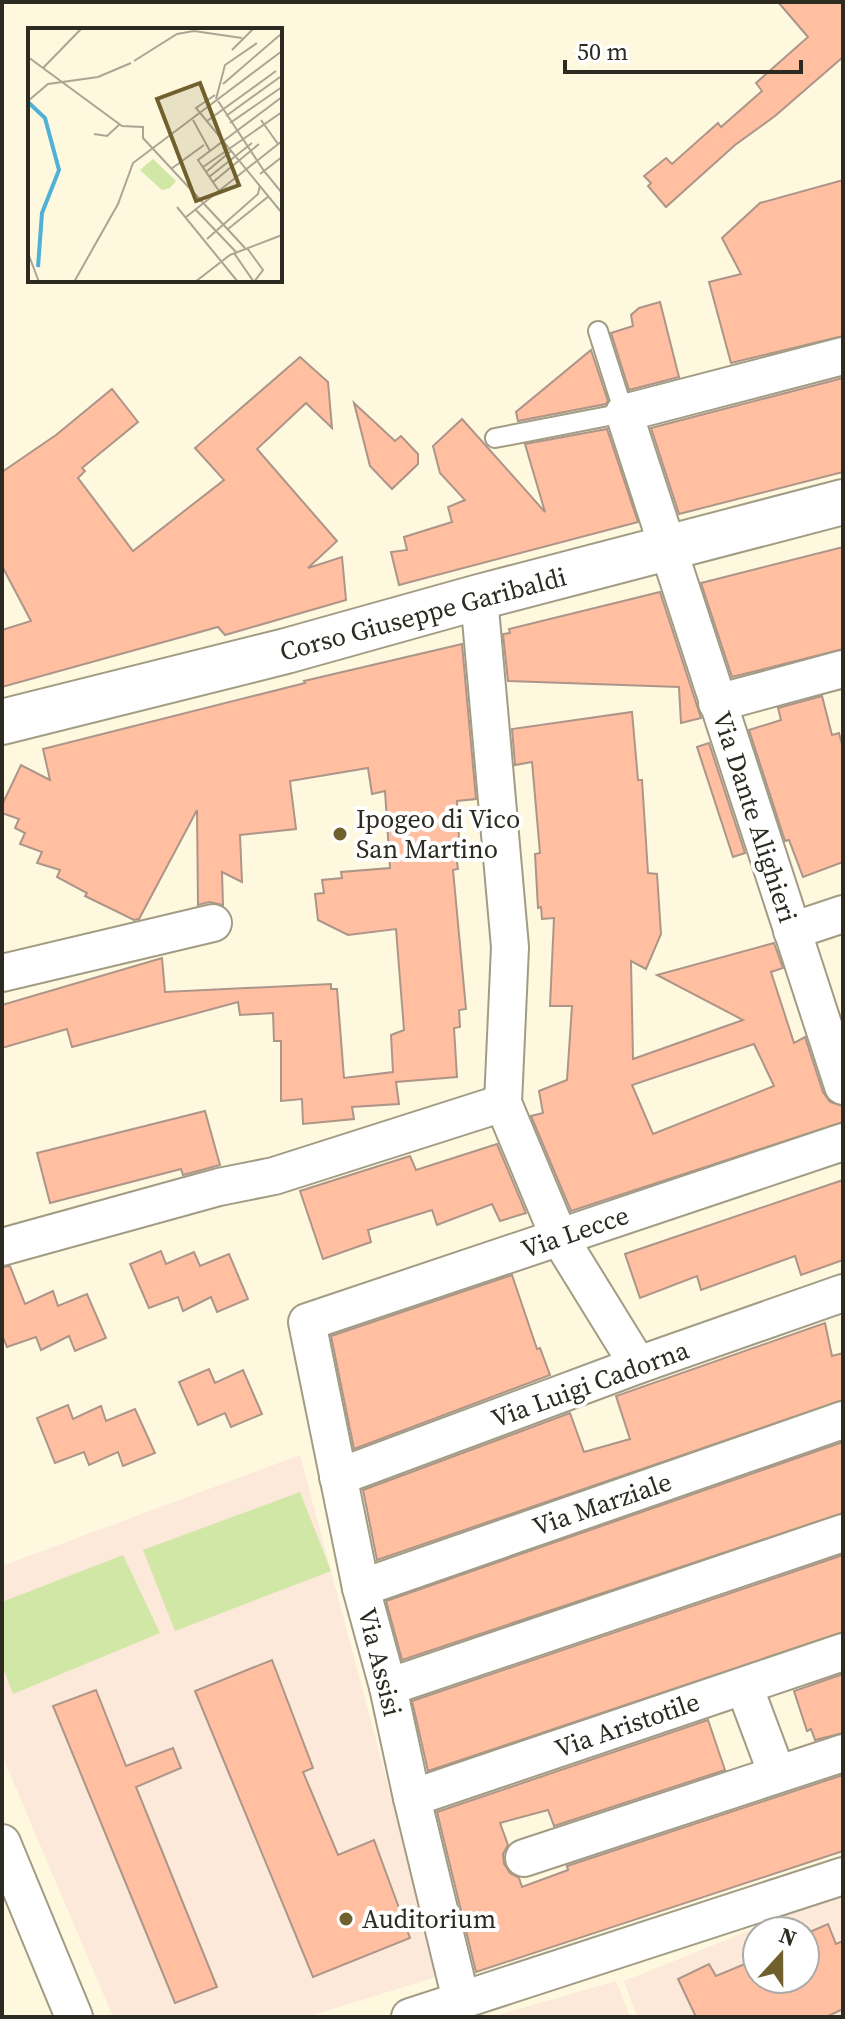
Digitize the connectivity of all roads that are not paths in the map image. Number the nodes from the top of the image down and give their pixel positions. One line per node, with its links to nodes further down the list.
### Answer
1 (598, 331): 3 (lane)
2 (843, 356): 3 (street)
3 (624, 413): 4 (lane); 6 (street, Via Dante Alighieri)
4 (495, 438)
5 (843, 502): 6 (street, Corso Giuseppe Garibaldi)
6 (667, 549): 7 (street, Corso Giuseppe Garibaldi); 9 (street, Via Dante Alighieri)
7 (479, 597): 10 (street, Corso Giuseppe Garibaldi); 16 (street)
8 (843, 669): 9 (street)
9 (717, 703): 13 (street, Via Dante Alighieri)
10 (2, 722)
11 (843, 914): 13 (street)
12 (213, 923): 14 (street)
13 (792, 931): 15 (street, Via Dante Alighieri)
14 (4, 963)
15 (843, 1086)
16 (503, 1103): 18 (street); 19 (street)
17 (843, 1142): 18 (street, Via Lecce)
18 (559, 1237): 21 (street, Via Lecce); 22 (street)
19 (2, 1247)
20 (843, 1293): 22 (street, Via Luigi Cadorna)
21 (307, 1322): 24 (street, Via Assisi)
22 (638, 1365): 24 (street, Via Luigi Cadorna)
23 (843, 1420): 26 (street, Via Marziale)
24 (338, 1477): 26 (street, Via Assisi)
25 (843, 1533): 29 (street)
26 (361, 1588): 29 (street, Via Assisi)
27 (843, 1652): 28 (street, Via Aristotile)
28 (744, 1686): 31 (street); 32 (street, Via Aristotile)
29 (388, 1687): 32 (street, Via Assisi)
30 (843, 1753): 31 (street)
31 (777, 1774): 34 (street)
32 (412, 1798): 36 (street, Via Assisi)
33 (2, 1843): 37 (street)
34 (524, 1858)
35 (843, 1876): 36 (street)
36 (461, 2000): 38 (street)
37 (74, 2017)
38 (410, 2017)

